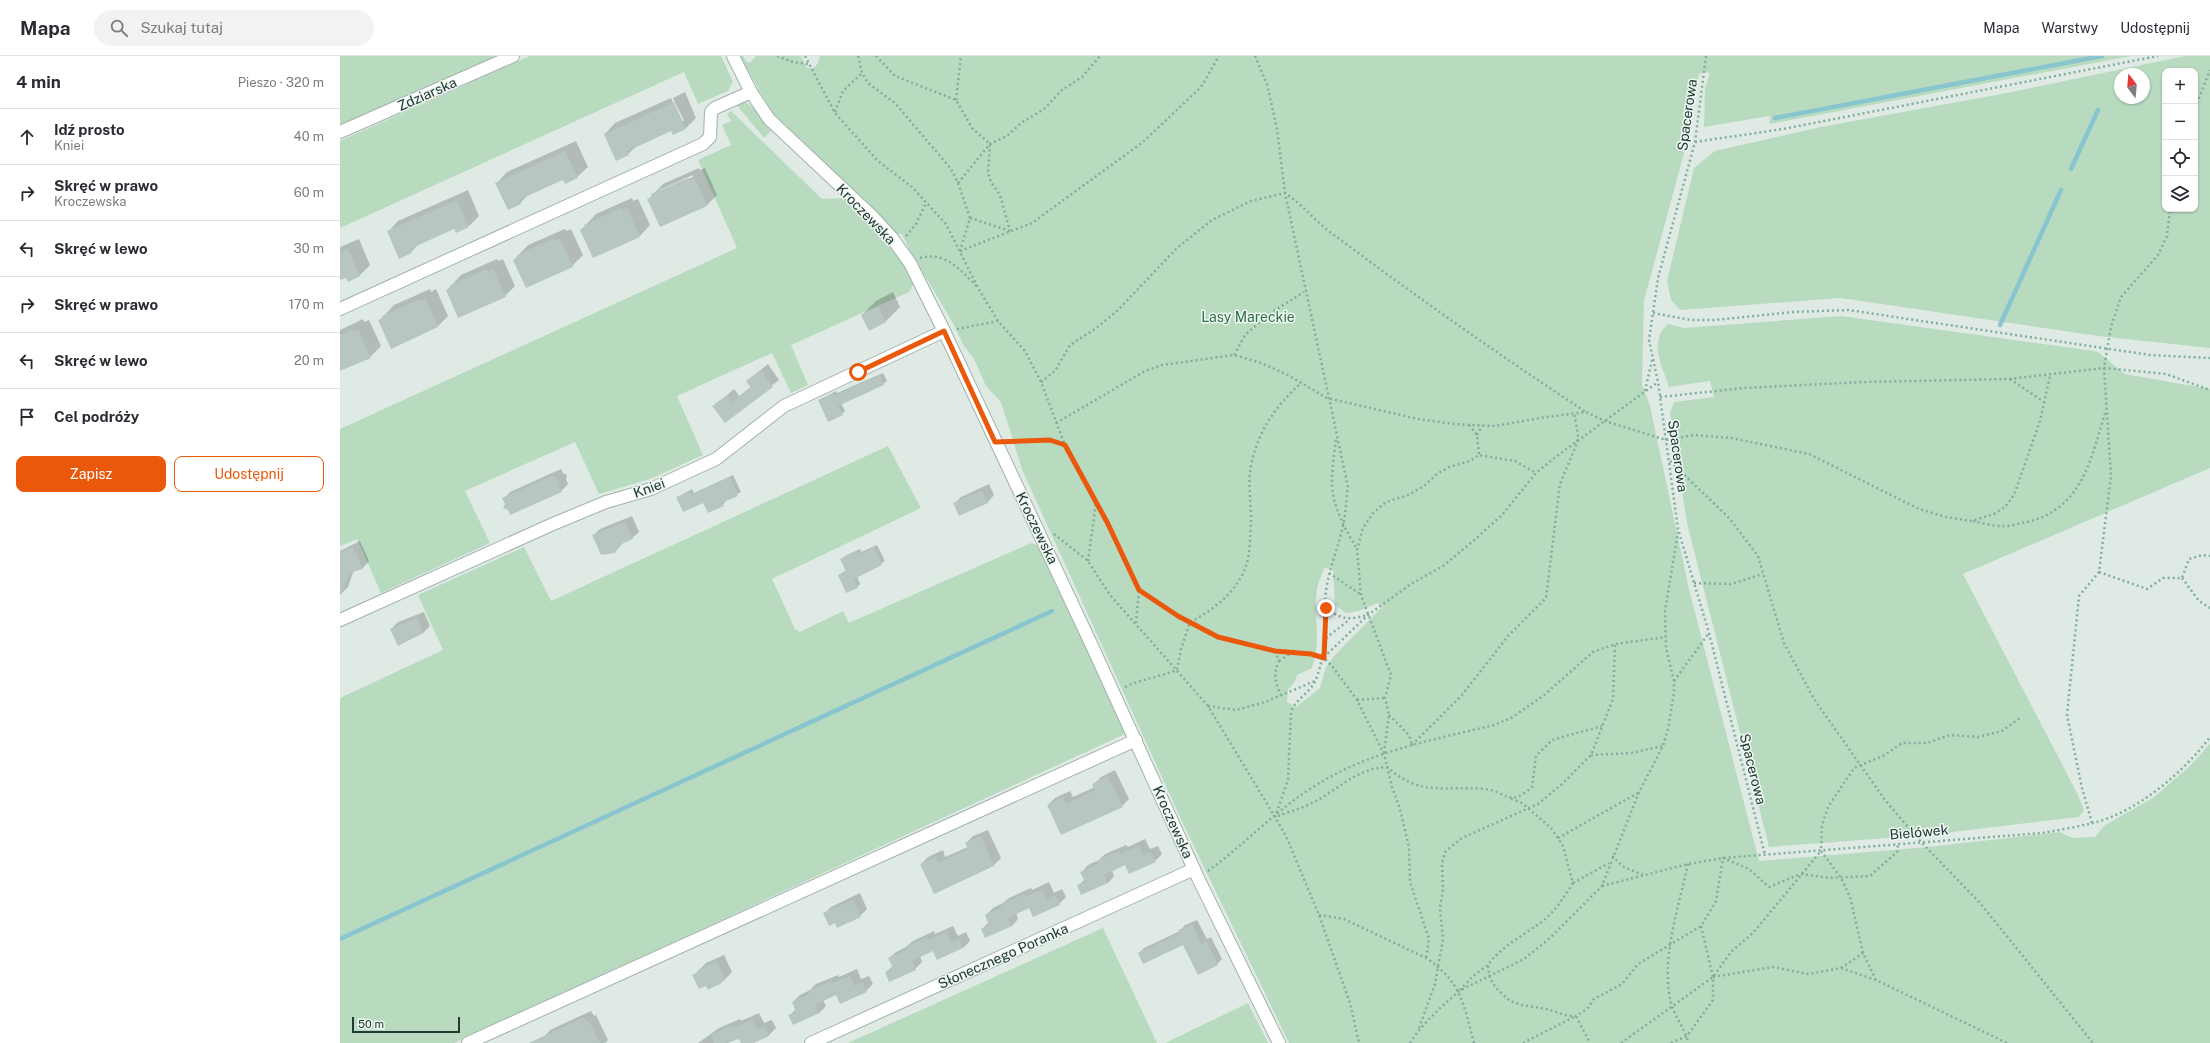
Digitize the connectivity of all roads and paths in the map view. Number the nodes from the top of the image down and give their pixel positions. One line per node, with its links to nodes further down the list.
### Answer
1 (513, 56): 20 (street, Zdziarska)
2 (733, 56): 16 (street, Kroczewska)
3 (777, 56): 13 (path)
4 (805, 56): 13 (path)
5 (858, 56): 15 (path)
6 (876, 56): 17 (path)
7 (961, 56): 17 (path)
8 (1100, 56): 22 (path)
9 (1219, 56): 28 (path)
10 (1255, 56): 24 (path)
11 (1706, 56): 21 (path, Spacerowa)
12 (2158, 56): 21 (path)
13 (808, 64): 19 (path)
14 (2210, 70): 18 (path)
15 (862, 73): 19 (path); 23 (path)
16 (751, 92): 29 (street, Kroczewska); 34 (street)
17 (956, 100): 22 (path)
18 (2197, 104)
19 (835, 113): 25 (path)
20 (340, 132)
21 (1696, 142): 35 (path, Spacerowa)
22 (990, 144): 23 (path); 28 (path)
23 (958, 182): 27 (path)
24 (1285, 193): 33 (path); 45 (path); 54 (path)
25 (926, 203): 29 (path); 30 (path)
26 (2170, 212): 38 (path)
27 (970, 218): 28 (path); 30 (path)
28 (1010, 231): 30 (path)
29 (896, 244): 31 (street, Kroczewska)
30 (960, 251): 32 (path)
31 (910, 263): 32 (path); 37 (street, Kroczewska)
32 (978, 288): 36 (path)
33 (1304, 292): 39 (path); 51 (path)
34 (340, 309)
35 (1653, 313): 38 (path); 41 (path, Spacerowa)
36 (998, 321): 37 (path); 45 (path)
37 (944, 331): 63 (street, Kroczewska); 87 (street, Kniei)
38 (2107, 349): 40 (path); 42 (path)
39 (1234, 355): 47 (path); 57 (path)
40 (2210, 358)
41 (1652, 359): 46 (path, Spacerowa); 49 (path)
42 (2104, 368): 43 (path); 48 (path); 53 (path)
43 (2050, 376): 44 (path); 52 (path)
44 (2010, 379): 50 (path); 52 (path)
45 (1041, 382): 57 (path)
46 (1658, 382): 49 (path); 50 (path, Spacerowa)
47 (1301, 383): 51 (path); 89 (path)
48 (2210, 390)
49 (1645, 392): 56 (path)
50 (1660, 397): 62 (path, Spacerowa)
51 (1327, 398): 58 (path); 61 (path)
52 (2044, 402): 70 (path)
53 (2107, 408): 70 (path); 77 (path)
54 (1586, 412): 55 (path); 56 (path)
55 (1574, 413): 59 (path); 64 (path)
56 (1605, 421): 62 (path); 64 (path)
57 (1056, 423): 65 (path)
58 (1469, 425): 59 (path); 60 (path)
59 (1482, 426): 60 (path)
60 (1477, 435): 66 (path)
61 (1336, 437): 71 (path); 71 (path)
62 (1666, 440): 67 (path, Spacerowa); 70 (path)
63 (995, 442): 65 (path); 102 (street, Kroczewska)
64 (1577, 443): 68 (path); 112 (path)
65 (1065, 445): 69 (path)
66 (1479, 454): 68 (path); 74 (path)
67 (1669, 460): 72 (path, Spacerowa); 79 (path)
68 (1536, 473): 86 (path)
69 (1096, 503): 76 (path); 82 (path)
70 (1972, 521)
71 (1344, 526): 74 (path); 78 (path)
72 (1678, 529): 81 (path, Spacerowa); 92 (path)
73 (1052, 532): 76 (path)
74 (1357, 550): 83 (path)
75 (2210, 556): 80 (path)
76 (1088, 561): 90 (path)
77 (2099, 572): 80 (path); 122 (path)
78 (1329, 573): 83 (path); 84 (path)
79 (1763, 574): 81 (path); 116 (path)
80 (2182, 578): 85 (path)
81 (1694, 583): 91 (path, Spacerowa)
82 (1139, 590): 89 (path); 90 (path)
83 (1361, 595): 86 (path)
84 (1326, 608): 88 (path); 93 (path)
85 (2210, 608)
86 (1368, 615): 88 (path); 97 (path); 104 (path)
87 (340, 620)
88 (1349, 620): 93 (path)
89 (1190, 622): 95 (path); 99 (path)
90 (1136, 623): 99 (path)
91 (1709, 633): 101 (path); 127 (path, Spacerowa)
92 (1666, 637): 94 (path); 101 (path)
93 (1326, 638): 97 (path)
94 (1615, 644): 109 (path); 112 (path)
95 (1275, 651): 96 (path); 98 (path)
96 (1292, 653): 97 (path); 98 (path)
97 (1324, 658): 100 (path); 105 (path)
98 (1279, 660): 103 (path)
99 (1177, 670): 102 (path); 106 (path)
100 (1316, 680): 103 (path); 121 (path)
101 (1674, 681): 113 (path)
102 (1114, 693): 111 (street, Kroczewska)
103 (1281, 695): 106 (path)
104 (1385, 698): 105 (path); 107 (path)
105 (1357, 700): 114 (path)
106 (1208, 706): 121 (path)
107 (1389, 715): 112 (path); 114 (path)
108 (2020, 718): 116 (path)
109 (1603, 726): 115 (path); 119 (path)
110 (2210, 737): 122 (path, Bielówek)
111 (1136, 740): 132 (street, Kroczewska); 154 (street)
112 (1412, 746): 114 (path)
113 (1663, 746): 115 (path); 118 (path)
114 (1384, 754): 117 (path); 121 (path)
115 (1590, 755): 120 (path)
116 (1862, 764): 124 (path); 126 (path)
117 (1387, 767): 119 (path); 121 (path); 142 (path)
118 (1639, 792): 123 (path); 128 (path)
119 (1511, 799): 120 (path)
120 (1527, 809): 123 (path); 144 (path)
121 (1275, 817): 132 (path); 138 (path)
122 (2092, 823): 124 (path, Bielówek)
123 (1558, 838): 136 (path)
124 (1921, 842): 125 (path, Bielówek); 166 (path)
125 (1898, 844): 126 (path, Bielówek); 135 (path)
126 (1821, 851): 127 (path, Bielówek); 133 (path); 135 (path)
127 (1764, 855): 129 (path, Bielówek)
128 (1612, 856): 130 (path); 134 (path)
129 (1723, 858): 131 (path, Bielówek); 133 (path); 139 (path)
130 (1610, 863): 136 (path); 137 (path)
131 (1688, 864): 134 (path, Bielówek); 140 (path)
132 (1196, 874): 155 (street, Słonecznego Poranka); 156 (street, Kroczewska)
133 (1800, 874): 135 (path); 146 (path)
134 (1644, 875): 137 (path, Bielówek)
135 (1841, 878): 141 (path)
136 (1573, 883): 143 (path)
137 (1602, 886): 147 (path)
138 (1319, 914): 142 (path); 157 (path)
139 (1701, 926): 140 (path); 146 (path)
140 (1670, 946): 150 (path); 151 (path)
141 (1863, 953): 145 (path); 148 (path)
142 (1426, 958): 144 (path)
143 (1488, 965): 147 (path); 149 (path)
144 (1438, 966): 149 (path); 152 (path)
145 (1840, 968): 146 (path); 148 (path)
146 (1713, 977): 150 (path); 153 (path)
147 (1490, 978): 149 (path); 151 (path)
148 (1876, 980): 165 (path)
149 (1459, 991): 152 (path); 159 (path)
150 (1672, 1006): 153 (path); 162 (path)
151 (1576, 1016): 160 (path); 161 (path)
152 (1418, 1031): 158 (path)
153 (1687, 1036): 163 (path); 164 (path)
154 (468, 1043)
155 (811, 1043)
156 (1279, 1043)
157 (1359, 1043)
158 (1410, 1043)
159 (1474, 1043)
160 (1523, 1043)
161 (1590, 1043)
162 (1621, 1043)
163 (1671, 1043)
164 (1688, 1043)
165 (2007, 1043)
166 (2093, 1043)

